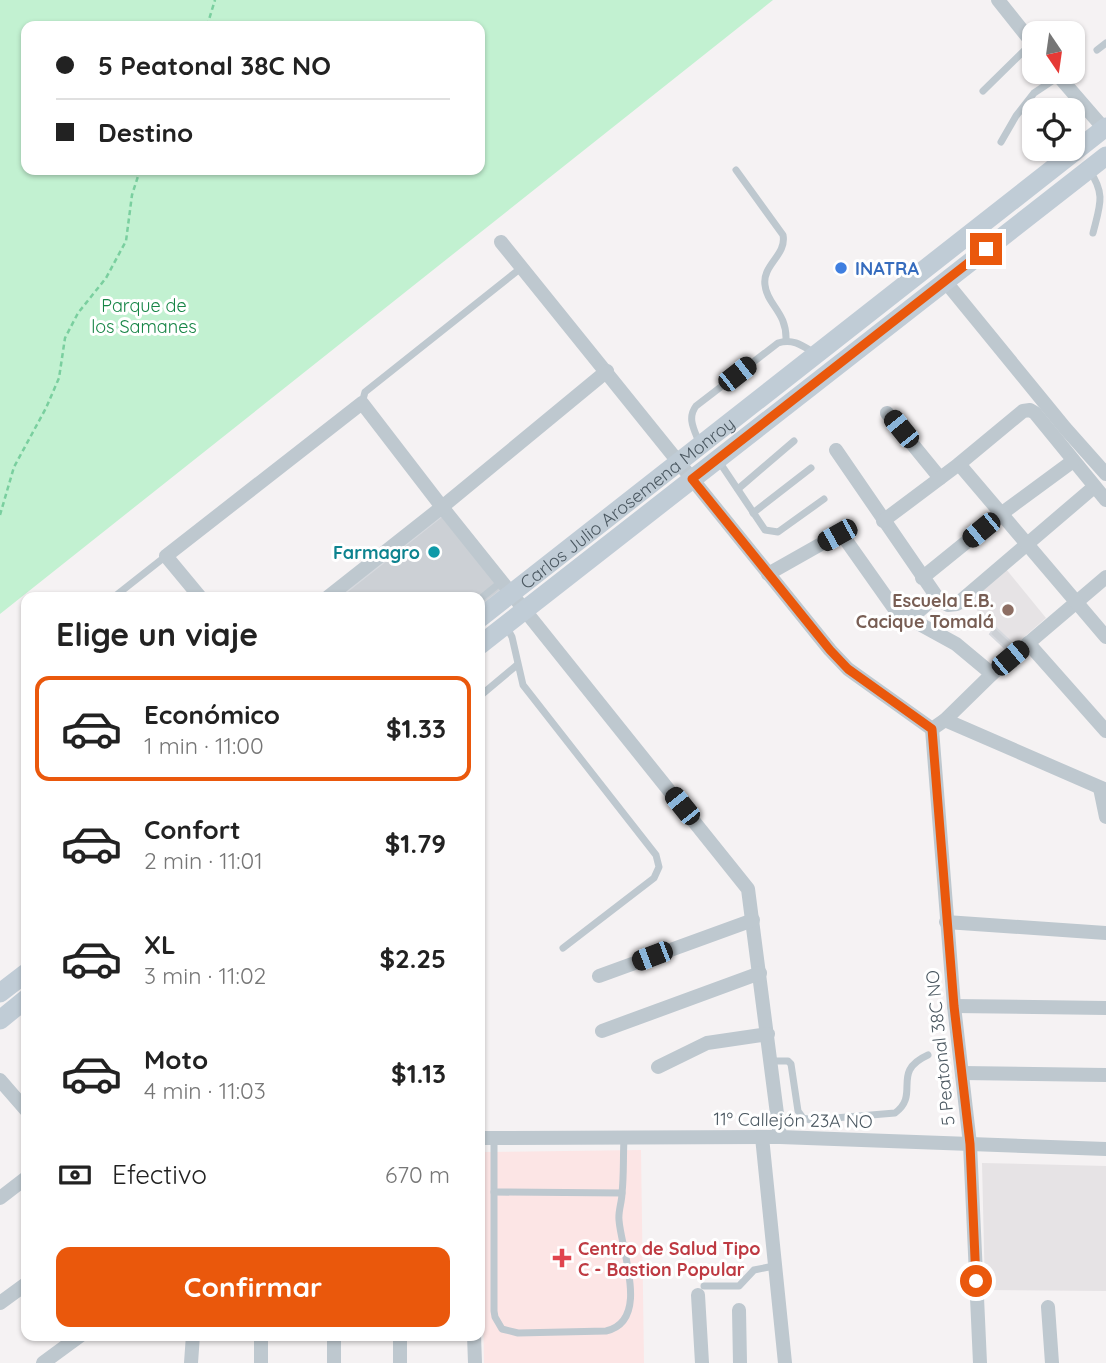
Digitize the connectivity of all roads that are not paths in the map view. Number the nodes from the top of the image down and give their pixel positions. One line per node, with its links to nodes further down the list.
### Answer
1 (998, 0): 2 (street)
2 (1022, 30)
3 (1106, 43): 4 (lane)
4 (1097, 50)
5 (1022, 54): 8 (lane)
6 (1045, 84): 10 (lane)
7 (1066, 84): 9 (street)
8 (983, 91)
9 (1105, 129): 19 (main road, Carlos Julio Arosemena Monroy)
10 (1001, 142)
11 (1106, 156): 12 (main road, Carlos Julio Arosemena Monroy)
12 (1088, 169): 14 (lane); 17 (main road, Carlos Julio Arosemena Monroy)
13 (737, 170): 18 (lane)
14 (1093, 233)
15 (501, 242): 16 (street)
16 (521, 268): 20 (street); 21 (lane)
17 (945, 281): 26 (main road, Carlos Julio Arosemena Monroy); 31 (street)
18 (786, 340): 19 (lane); 24 (lane)
19 (816, 355): 24 (main road, Carlos Julio Arosemena Monroy)
20 (607, 371): 28 (street); 38 (street)
21 (362, 403): 38 (street); 43 (street)
22 (887, 412): 32 (street)
23 (794, 441): 35 (lane)
24 (700, 445): 28 (main road, Carlos Julio Arosemena Monroy)
25 (836, 450): 41 (street)
26 (718, 459): 33 (main road, Carlos Julio Arosemena Monroy); 35 (lane)
27 (1073, 461): 29 (street); 34 (street); 40 (street)
28 (679, 463): 33 (street); 47 (main road, Carlos Julio Arosemena Monroy)
29 (959, 464): 32 (street); 40 (street)
30 (811, 468): 39 (lane)
31 (1106, 474)
32 (940, 478): 41 (street)
33 (692, 479): 44 (street); 54 (main road, Carlos Julio Arosemena Monroy)
34 (1094, 486): 37 (street); 42 (street)
35 (738, 489): 39 (lane)
36 (824, 499): 39 (lane)
37 (1106, 500)
38 (442, 507): 47 (street); 50 (street)
39 (753, 513)
40 (1001, 514): 42 (street); 45 (street)
41 (883, 521): 45 (street)
42 (1027, 545): 52 (street); 53 (street)
43 (166, 556): 48 (lane); 49 (street)
44 (768, 573): 56 (street); 65 (street)
45 (922, 578): 52 (street)
46 (1106, 578): 53 (street)
47 (507, 587): 51 (lane); 54 (street); 55 (main road, Carlos Julio Arosemena Monroy)
48 (120, 592)
49 (196, 592)
50 (334, 592)
51 (485, 596)
52 (936, 596): 56 (street)
53 (1077, 601): 58 (street); 60 (street)
54 (525, 610): 57 (main road, Carlos Julio Arosemena Monroy); 69 (street)
55 (485, 612)
56 (910, 620): 62 (street)
57 (505, 625): 59 (main road, Carlos Julio Arosemena Monroy); 61 (lane)
58 (1106, 637)
59 (485, 641)
60 (1028, 643): 62 (street); 66 (street)
61 (517, 665): 63 (lane); 72 (lane)
62 (992, 674): 64 (street)
63 (485, 692)
64 (945, 720): 65 (street); 67 (street)
65 (932, 729): 70 (street, 5 Peatonal 38C NO)
66 (1106, 730)
67 (1103, 789): 68 (street)
68 (1106, 817)
69 (753, 920): 73 (street); 74 (street)
70 (946, 922): 71 (street); 78 (street, 5 Peatonal 38C NO)
71 (1106, 933)
72 (563, 948)
73 (760, 973): 81 (street); 82 (street)
74 (599, 976)
75 (21, 977): 76 (main road)
76 (0, 993)
77 (21, 1003): 80 (main road)
78 (954, 1006): 79 (street); 86 (street, 5 Peatonal 38C NO)
79 (1106, 1008)
80 (0, 1020)
81 (602, 1031)
82 (768, 1034): 84 (street); 85 (street)
83 (928, 1055): 84 (lane)
84 (771, 1061): 91 (street)
85 (658, 1067)
86 (962, 1073): 87 (street); 94 (street, 5 Peatonal 38C NO)
87 (1106, 1075)
88 (0, 1080): 89 (street)
89 (21, 1104)
90 (762, 1137): 91 (street, 11º Callejón 23A NO); 93 (street, 11º Callejón 23A NO); 100 (street)
91 (780, 1137): 94 (street, 11º Callejón 23A NO)
92 (486, 1138): 93 (street, 11º Callejón 23A NO); 97 (lane)
93 (624, 1139): 98 (lane)
94 (970, 1144): 95 (street, 11º Callejón 23A NO); 121 (street, 5 Peatonal 38C NO)
95 (1106, 1149)
96 (21, 1182): 99 (street)
97 (494, 1192): 98 (lane); 98 (lane)
98 (622, 1193)
99 (0, 1198)
100 (775, 1266): 102 (lane); 120 (street)
101 (21, 1288): 103 (street)
102 (701, 1290): 118 (street)
103 (0, 1303)
104 (1048, 1307): 122 (street)
105 (738, 1310): 119 (street)
106 (73, 1341): 112 (street)
107 (193, 1341): 113 (street)
108 (261, 1341): 114 (street)
109 (334, 1341): 115 (street)
110 (400, 1341): 116 (street)
111 (474, 1341): 117 (street)
112 (43, 1363)
113 (191, 1363)
114 (261, 1363)
115 (334, 1363)
116 (400, 1363)
117 (475, 1363)
118 (702, 1363)
119 (740, 1363)
120 (785, 1363)
121 (980, 1363)
122 (1052, 1363)

